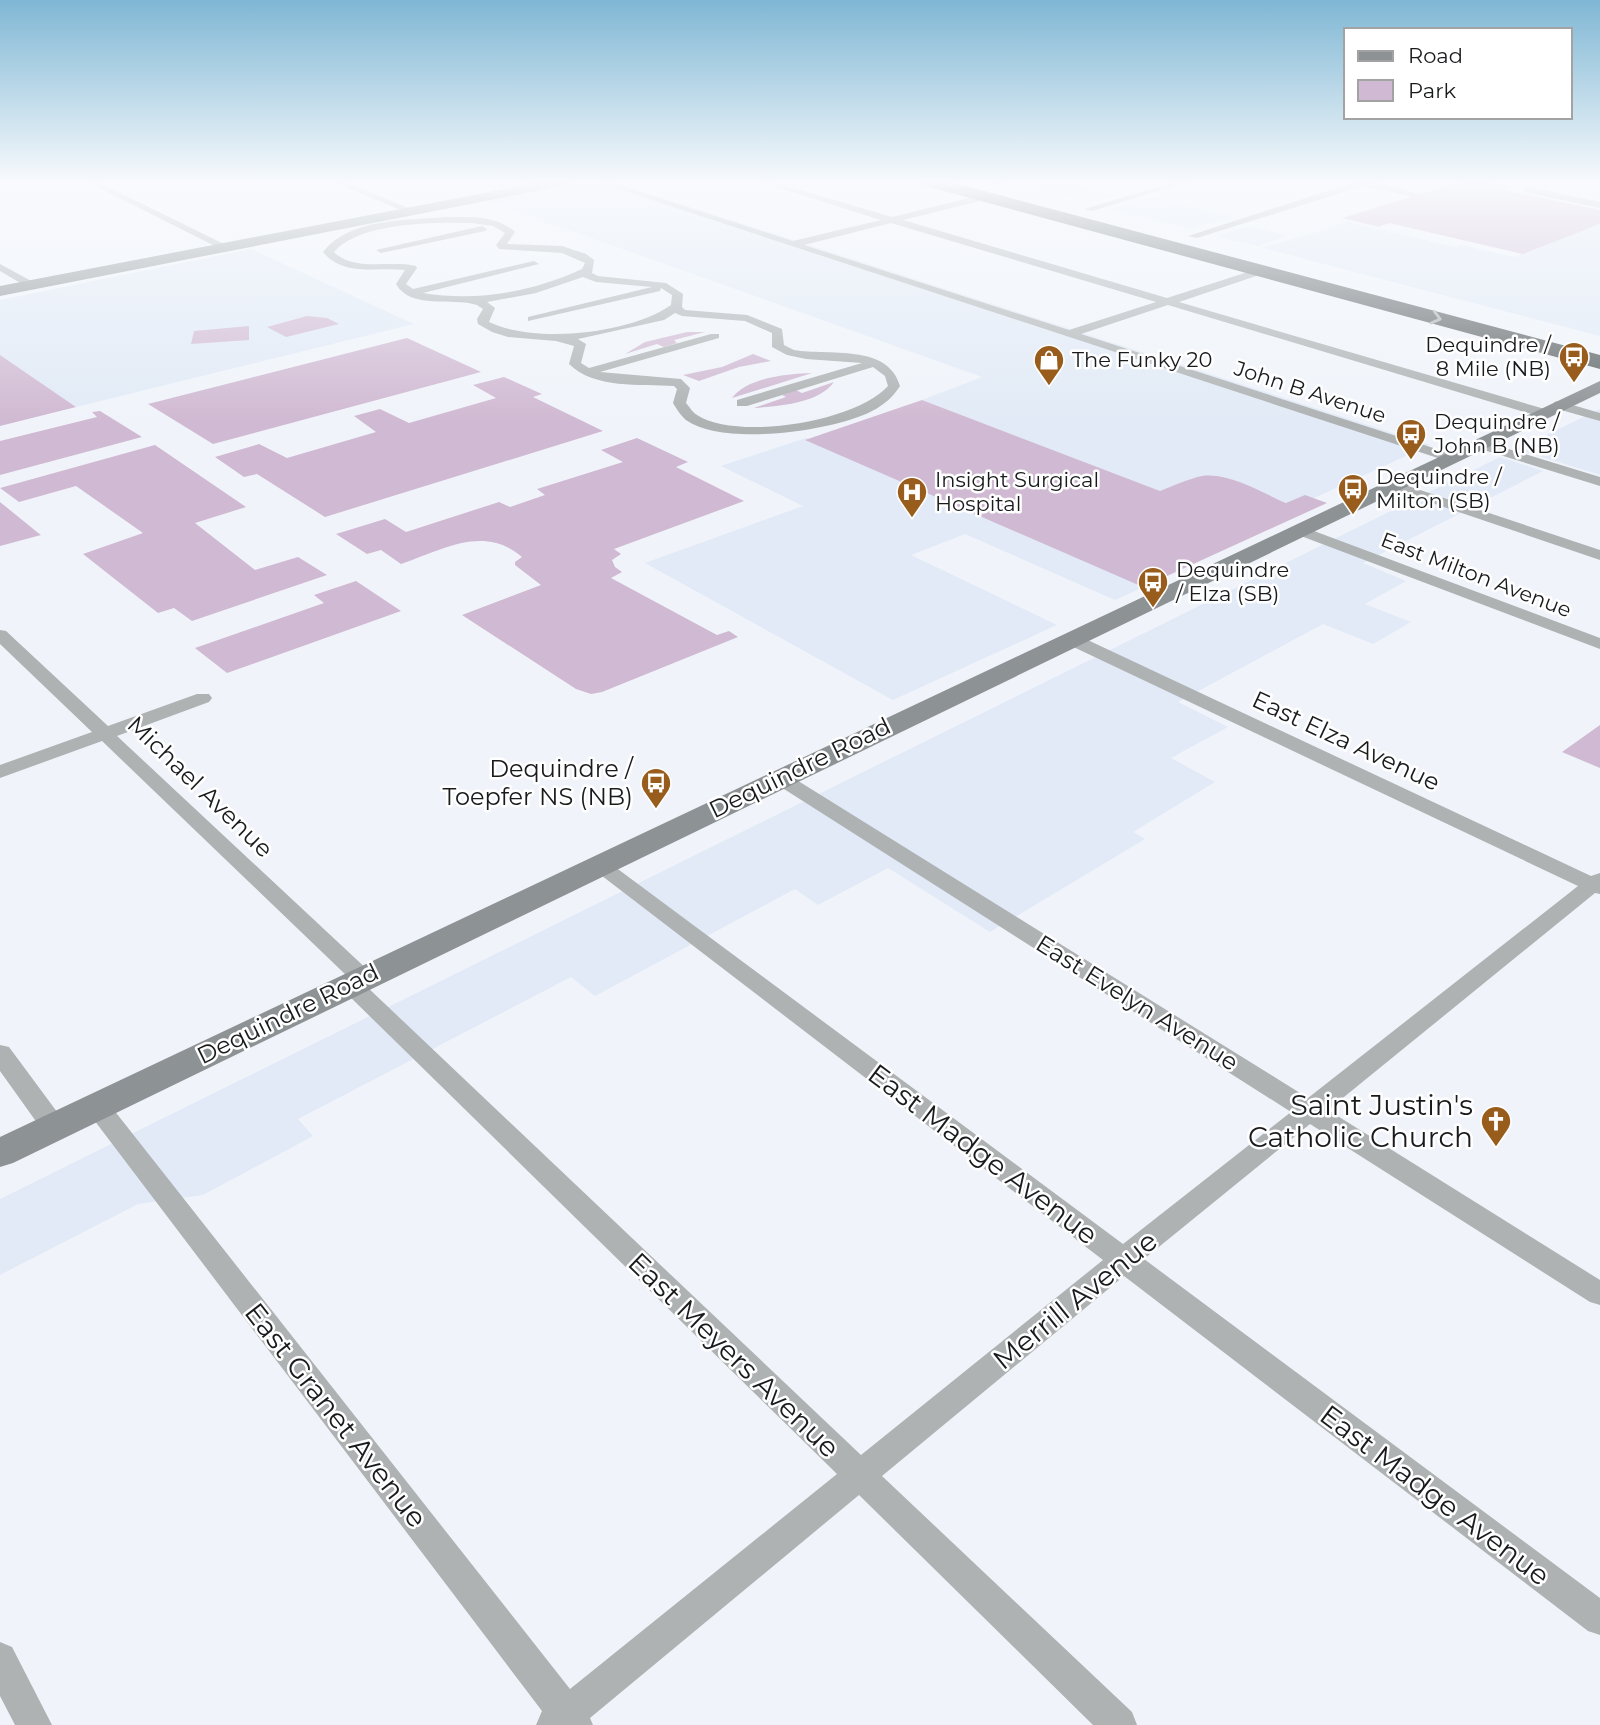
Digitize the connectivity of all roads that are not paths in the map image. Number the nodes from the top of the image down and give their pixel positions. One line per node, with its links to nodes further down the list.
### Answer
1 (160, 262): 15 (main road)
2 (342, 262): 18 (street)
3 (589, 262): 11 (street)
4 (848, 262): 30 (street, John B Avenue)
5 (1030, 262): 22 (street)
6 (1226, 262): 12 (highway)
7 (1288, 262): 10 (highway)
8 (534, 264): 18 (street)
9 (0, 267): 15 (street)
10 (1308, 267): 12 (highway); 20 (highway)
11 (586, 271): 13 (street); 14 (street)
12 (1261, 271): 22 (street); 23 (highway)
13 (605, 280): 14 (street); 16 (street)
14 (565, 282): 19 (street)
15 (31, 285): 17 (main road)
16 (666, 286): 24 (street); 28 (street)
17 (0, 291)
18 (408, 293): 21 (street)
19 (504, 297): 21 (street); 25 (street)
20 (1429, 299): 23 (highway); 34 (highway)
21 (472, 300): 25 (street)
22 (1167, 302): 30 (street); 40 (street)
23 (1376, 302): 35 (highway, one-way to 35)
24 (678, 303): 26 (street); 27 (street)
25 (488, 307): 32 (street)
26 (700, 315): 27 (street); 36 (street)
27 (660, 318): 29 (street)
28 (533, 320)
29 (595, 334): 32 (street); 33 (street)
30 (1070, 334): 43 (street, John B Avenue)
31 (715, 336): 37 (street)
32 (558, 338): 33 (street)
33 (580, 344): 37 (street)
34 (1600, 345)
35 (1600, 362)
36 (873, 363): 37 (street); 39 (street)
37 (587, 372)
38 (1600, 386): 40 (main road, Dequindre Road)
39 (742, 403)
40 (1551, 409): 41 (street); 42 (main road, Dequindre Road)
41 (1600, 417)
42 (1479, 444): 43 (main road, Dequindre Road); 44 (street)
43 (1450, 457): 45 (main road, Dequindre Road)
44 (1600, 482)
45 (1393, 485): 46 (main road, Dequindre Road); 47 (street)
46 (1298, 530): 49 (main road, Dequindre Road); 50 (street, East Milton Avenue)
47 (1600, 555)
48 (0, 635): 52 (street, Michael Avenue)
49 (1071, 639): 54 (main road, Dequindre Road); 56 (street, East Elza Avenue)
50 (1600, 644)
51 (204, 698): 52 (street)
52 (105, 734): 53 (street); 57 (street, Michael Avenue)
53 (0, 772)
54 (780, 778): 55 (main road, Dequindre Road); 60 (street, East Evelyn Avenue)
55 (600, 865): 57 (main road, Dequindre Road); 63 (street, East Madge Avenue)
56 (1598, 884): 60 (street, Merrill Avenue)
57 (356, 981): 59 (main road, Dequindre Road); 65 (street, East Meyers Avenue)
58 (0, 1054): 61 (street)
59 (97, 1106): 61 (main road, Dequindre Road); 68 (street, East Granet Avenue)
60 (1310, 1112): 63 (street, Merrill Avenue); 64 (street, East Evelyn Avenue)
61 (54, 1127): 62 (main road, Dequindre Road)
62 (0, 1153)
63 (1123, 1260): 65 (street, Merrill Avenue); 66 (street, East Madge Avenue)
64 (1600, 1294)
65 (860, 1476): 68 (street, Merrill Avenue); 70 (street, East Meyers Avenue)
66 (1600, 1619)
67 (0, 1659): 69 (street)
68 (565, 1722)
69 (34, 1725)
70 (1119, 1725)

